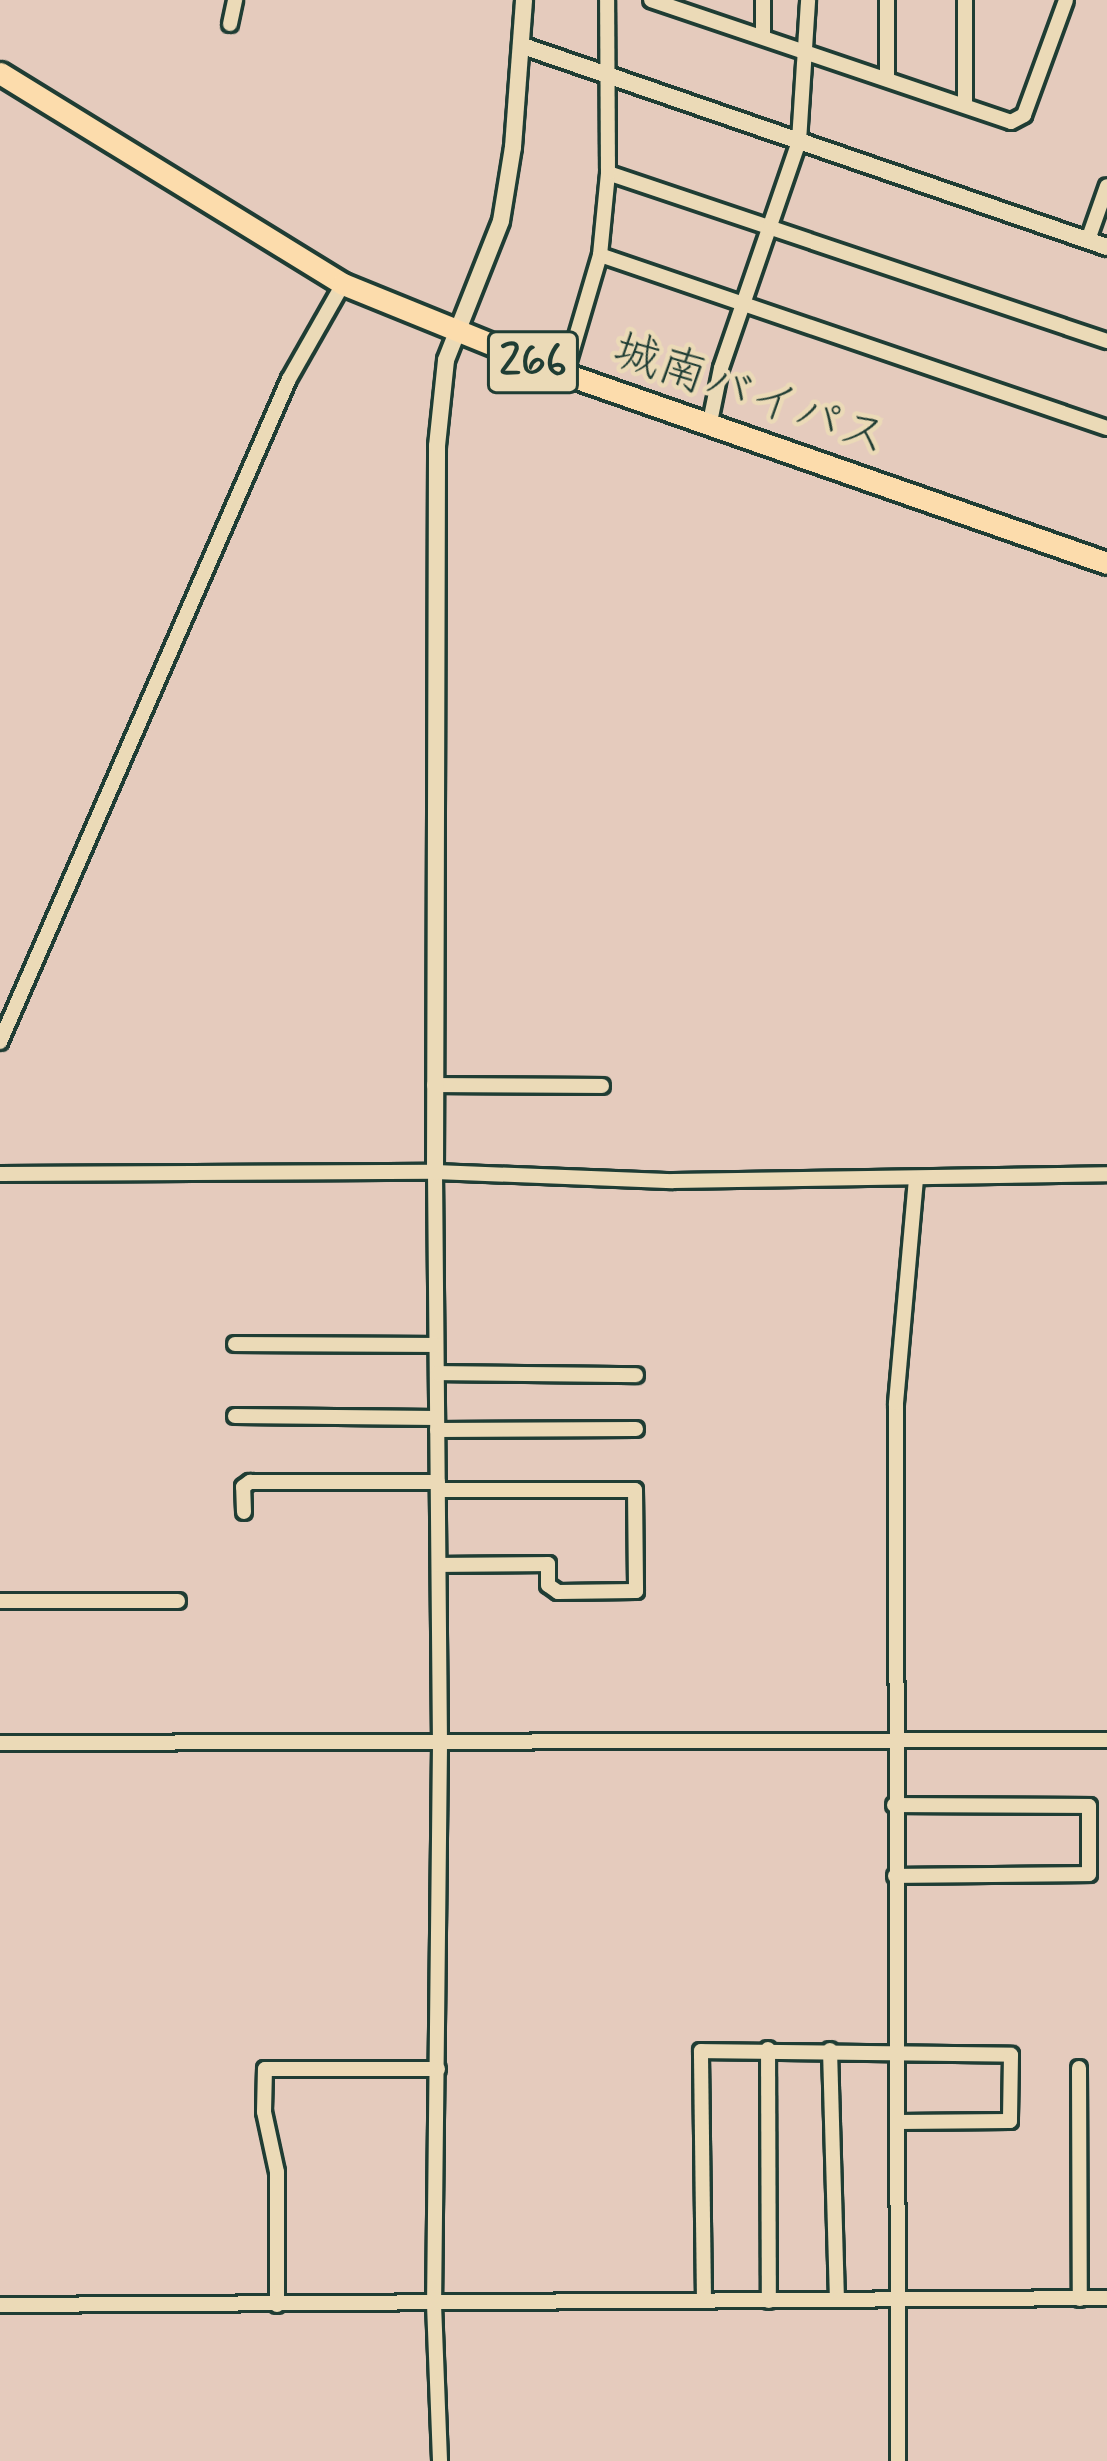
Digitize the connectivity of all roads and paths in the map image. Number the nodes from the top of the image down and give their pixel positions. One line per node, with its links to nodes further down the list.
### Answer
1 (235, 0): 11 (street)
2 (524, 0): 13 (street)
3 (607, 0): 16 (street)
4 (651, 0): 10 (street)
5 (763, 0): 12 (street)
6 (808, 0): 14 (street)
7 (887, 0): 17 (street)
8 (965, 0): 18 (street)
9 (1066, 0): 18 (street)
10 (686, 6): 12 (street)
11 (230, 24)
12 (763, 35): 14 (street)
13 (523, 46): 16 (street); 28 (street)
14 (808, 51): 17 (street); 19 (street)
15 (0, 74): 26 (highway, 城南バイパス / 266)
16 (608, 76): 19 (street); 20 (street)
17 (887, 78): 18 (street)
18 (965, 105)
19 (799, 141): 22 (street); 23 (street)
20 (608, 173): 22 (street); 25 (street)
21 (1107, 186): 23 (street)
22 (770, 227): 27 (street); 29 (street)
23 (1088, 241): 24 (street)
24 (1107, 247)
25 (600, 255): 27 (street); 30 (street)
26 (343, 284): 28 (highway, 城南バイパス / 266); 34 (street)
27 (745, 302): 31 (street); 32 (street)
28 (458, 334): 30 (highway, 城南バイパス / 266); 35 (street)
29 (1107, 340)
30 (565, 374): 31 (highway, 城南バイパス / 266)
31 (710, 427): 33 (highway, 城南バイパス / 266)
32 (1107, 428)
33 (1107, 563)
34 (0, 1042)
35 (434, 1085): 36 (street); 37 (street)
36 (602, 1086)
37 (435, 1172): 38 (street); 40 (street); 42 (street)
38 (0, 1174)
39 (1107, 1174): 40 (street)
40 (916, 1180): 53 (street)
41 (235, 1344): 42 (street)
42 (436, 1345): 43 (street)
43 (436, 1373): 44 (street); 46 (street)
44 (637, 1375)
45 (235, 1415): 46 (street)
46 (437, 1424): 47 (street); 48 (street)
47 (636, 1429)
48 (438, 1486): 49 (street); 50 (street); 50 (street)
49 (244, 1512)
50 (439, 1565): 56 (street)
51 (0, 1600): 52 (street)
52 (178, 1601)
53 (894, 1740): 54 (street); 56 (street); 57 (street)
54 (1107, 1740)
55 (0, 1743): 56 (street)
56 (440, 1745): 62 (street)
57 (894, 1805): 58 (street); 58 (street)
58 (895, 1876): 61 (street)
59 (768, 2048): 60 (street); 69 (street); 70 (street)
60 (830, 2050): 61 (street); 67 (street)
61 (897, 2051): 64 (street); 64 (street)
62 (438, 2068): 71 (street); 73 (street)
63 (1079, 2068): 66 (street)
64 (898, 2122): 68 (street)
65 (1107, 2298): 66 (street)
66 (1080, 2299): 68 (street)
67 (837, 2300): 68 (street); 70 (street)
68 (900, 2300): 75 (street)
69 (704, 2301): 70 (street); 71 (street)
70 (770, 2301)
71 (434, 2304): 73 (street); 74 (street)
72 (0, 2305): 73 (street)
73 (278, 2305)
74 (440, 2461)
75 (898, 2461)

